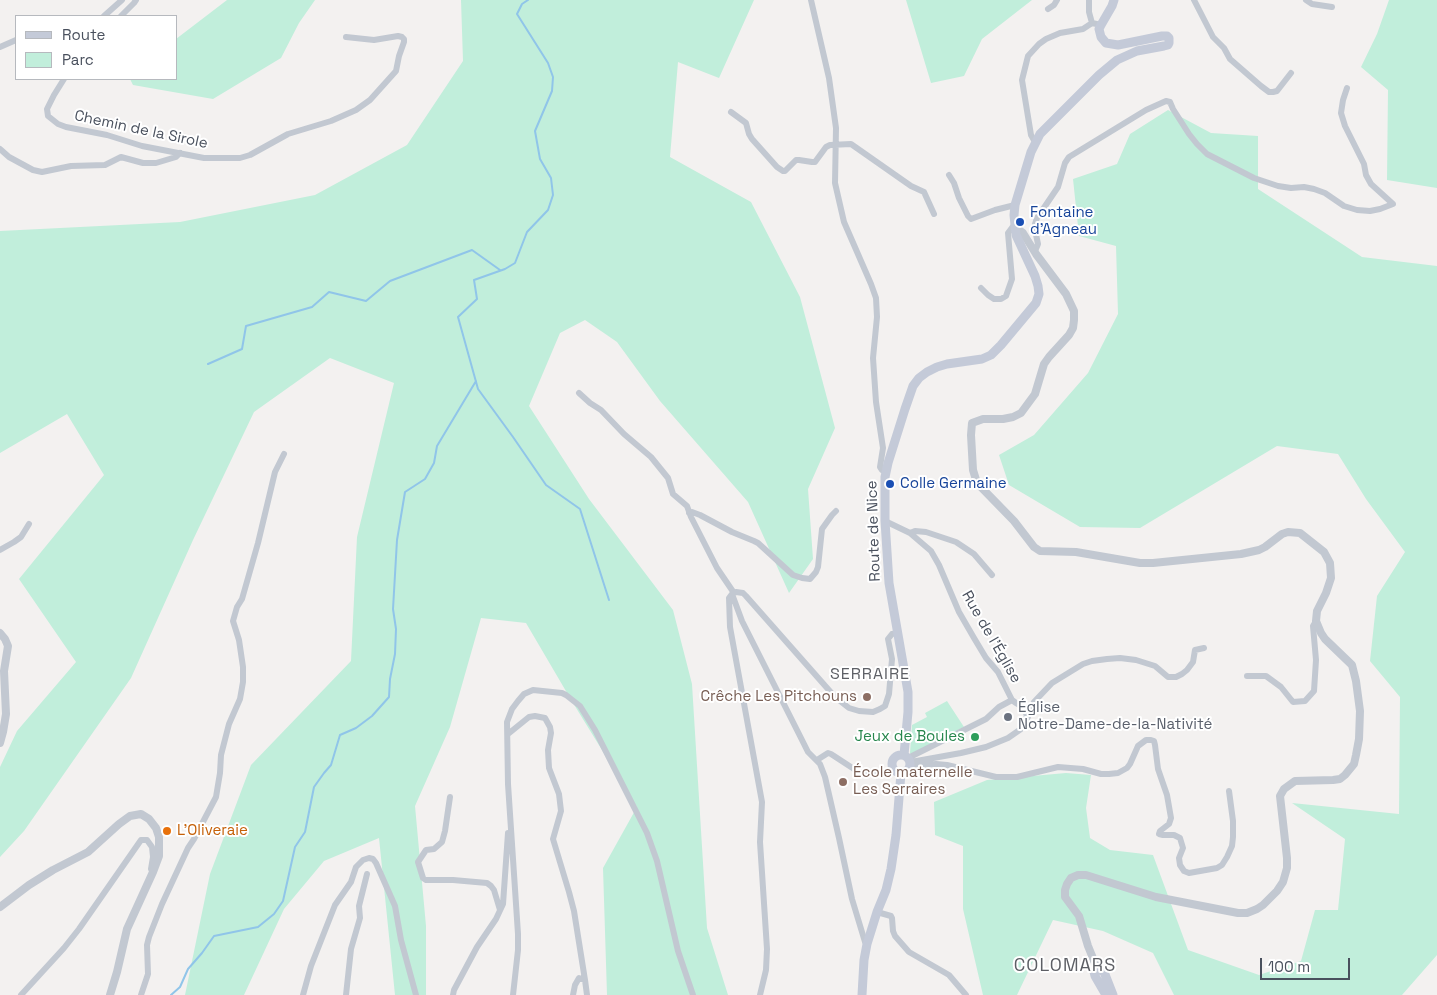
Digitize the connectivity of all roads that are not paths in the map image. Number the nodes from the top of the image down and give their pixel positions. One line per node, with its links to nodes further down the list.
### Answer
1 (122, 0): 11 (street)
2 (136, 0): 12 (street)
3 (811, 0): 22 (street)
4 (1057, 0): 10 (street)
5 (1089, 0): 13 (street)
6 (1114, 0): 13 (main road)
7 (1194, 0): 17 (street)
8 (1306, 0): 9 (street)
9 (1332, 7)
10 (1048, 9)
11 (105, 15)
12 (122, 15)
13 (1096, 24): 21 (street); 21 (main road, Route de Nice)
14 (346, 37): 24 (street, Chemin de la Sirole)
15 (15, 40): 16 (street)
16 (0, 47)
17 (1291, 73)
18 (63, 80): 24 (street, Chemin de la Sirole)
19 (1347, 88): 29 (street)
20 (731, 112): 22 (street)
21 (1035, 142): 26 (main road, Route de Nice)
22 (836, 145): 27 (street); 33 (street)
23 (0, 149): 24 (street)
24 (180, 153)
25 (949, 175): 26 (street)
26 (1015, 205): 28 (main road, Route de Nice)
27 (934, 214)
28 (1015, 228): 29 (street); 30 (street); 33 (main road, Route de Nice)
29 (1035, 251): 42 (street)
30 (981, 288)
31 (579, 393): 35 (street)
32 (284, 454): 67 (street)
33 (886, 471): 36 (main road, Route de Nice)
34 (836, 511): 35 (street)
35 (689, 513): 41 (street)
36 (886, 521): 38 (street, Rue de l'Église); 44 (main road, Route de Nice)
37 (29, 524): 39 (street)
38 (910, 533): 40 (street); 47 (street, Rue de l'Église)
39 (0, 550)
40 (992, 575)
41 (733, 594): 44 (street); 51 (street); 76 (street)
42 (1316, 621): 46 (street); 63 (street)
43 (0, 633): 50 (street)
44 (898, 633): 52 (main road, Route de Nice)
45 (1204, 648): 48 (street)
46 (1247, 676)
47 (1012, 700): 48 (street, Rue de l'Église); 52 (street)
48 (1025, 722): 52 (street)
49 (508, 734): 56 (street); 64 (street); 75 (street)
50 (0, 743)
51 (817, 760): 53 (street); 62 (street)
52 (908, 760): 53 (main road); 53 (main road); 54 (street)
53 (897, 771): 61 (main road)
54 (1229, 791)
55 (450, 797): 60 (street)
56 (511, 822): 60 (street); 72 (street)
57 (153, 872): 59 (street); 65 (street); 66 (street)
58 (367, 874): 69 (street)
59 (0, 907)
60 (500, 910): 71 (street)
61 (877, 912): 62 (main road); 78 (street)
62 (867, 944): 77 (main road)
63 (1097, 968): 79 (main road); 80 (main road)
64 (585, 980): 73 (street); 74 (street)
65 (21, 995)
66 (110, 995)
67 (141, 995)
68 (303, 995): 70 (street)
69 (346, 995)
70 (416, 995)
71 (452, 995)
72 (513, 995)
73 (573, 995)
74 (586, 995)
75 (692, 995)
76 (760, 995)
77 (862, 995)
78 (966, 995)
79 (1106, 995)
80 (1113, 995)

